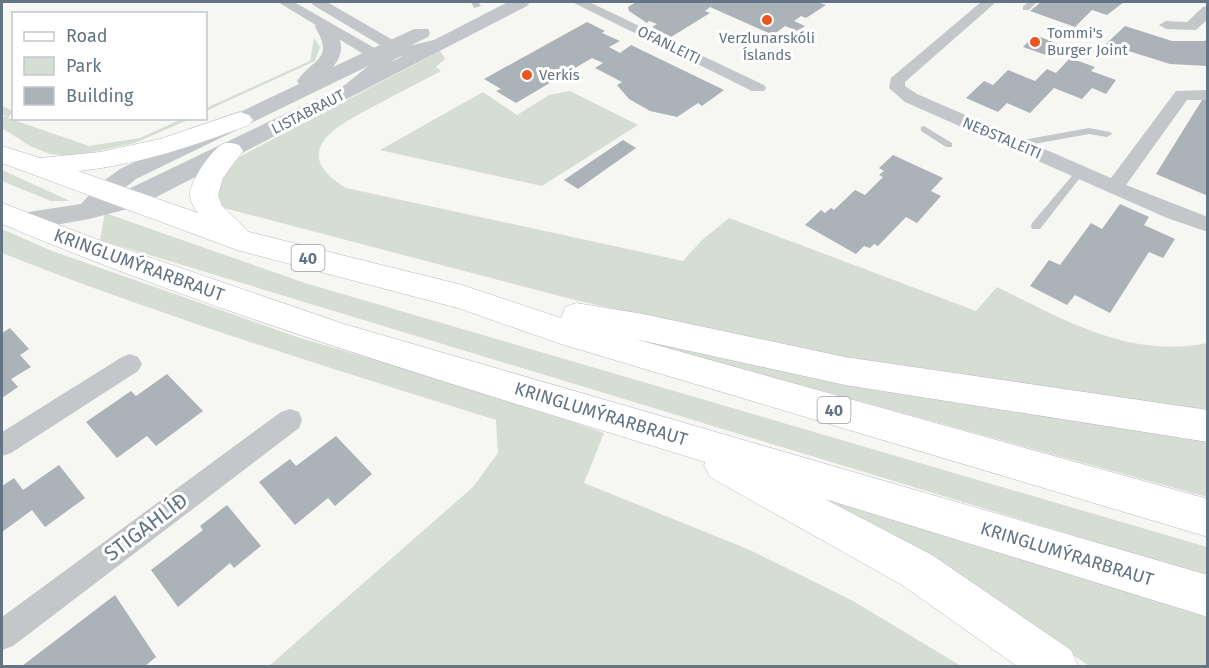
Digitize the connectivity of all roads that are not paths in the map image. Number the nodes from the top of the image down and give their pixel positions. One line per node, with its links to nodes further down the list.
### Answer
1 (285, 2): 9 (street)
2 (318, 2): 11 (street)
3 (521, 2): 10 (street, LISTABRAUT)
4 (579, 2): 12 (street, OFANLEITI)
5 (989, 2): 19 (street, NEÐSTALEITI)
6 (479, 3): 11 (street, LISTABRAUT)
7 (1208, 10): 8 (street)
8 (1166, 25)
9 (324, 27): 11 (street); 15 (street)
10 (438, 44): 11 (street); 13 (street, LISTABRAUT)
11 (386, 52): 13 (street); 15 (street, LISTABRAUT)
12 (759, 88)
13 (341, 95): 21 (street, LISTABRAUT)
14 (1208, 95): 25 (street)
15 (279, 101): 16 (street, LISTABRAUT)
16 (240, 120): 23 (main road); 26 (street, LISTABRAUT)
17 (924, 129): 20 (lane)
18 (1107, 134): 19 (lane)
19 (1017, 144): 24 (street, NEÐSTALEITI)
20 (949, 145)
21 (230, 151): 26 (street, LISTABRAUT); 30 (main road)
22 (2, 154): 23 (main road, 40)
23 (29, 164): 26 (main road, 40)
24 (1080, 172): 25 (street, NEÐSTALEITI); 29 (lane)
25 (1115, 187): 28 (street, NEÐSTALEITI)
26 (108, 200): 27 (street, LISTABRAUT); 30 (main road, 40); 31 (street)
27 (12, 218): 31 (main road, KRINGLUMÝRARBRAUT)
28 (1208, 225)
29 (1036, 226)
30 (247, 242): 32 (main road, 40)
31 (85, 247): 36 (main road, KRINGLUMÝRARBRAUT)
32 (462, 297): 35 (main road); 38 (main road, 40)
33 (130, 364): 37 (street)
34 (290, 420): 40 (street, STIGAHLÍÐ)
35 (1208, 426)
36 (667, 434): 39 (main road, KRINGLUMÝRARBRAUT); 41 (main road)
37 (2, 445)
38 (1208, 518)
39 (1208, 596)
40 (2, 635)
41 (1055, 666)

